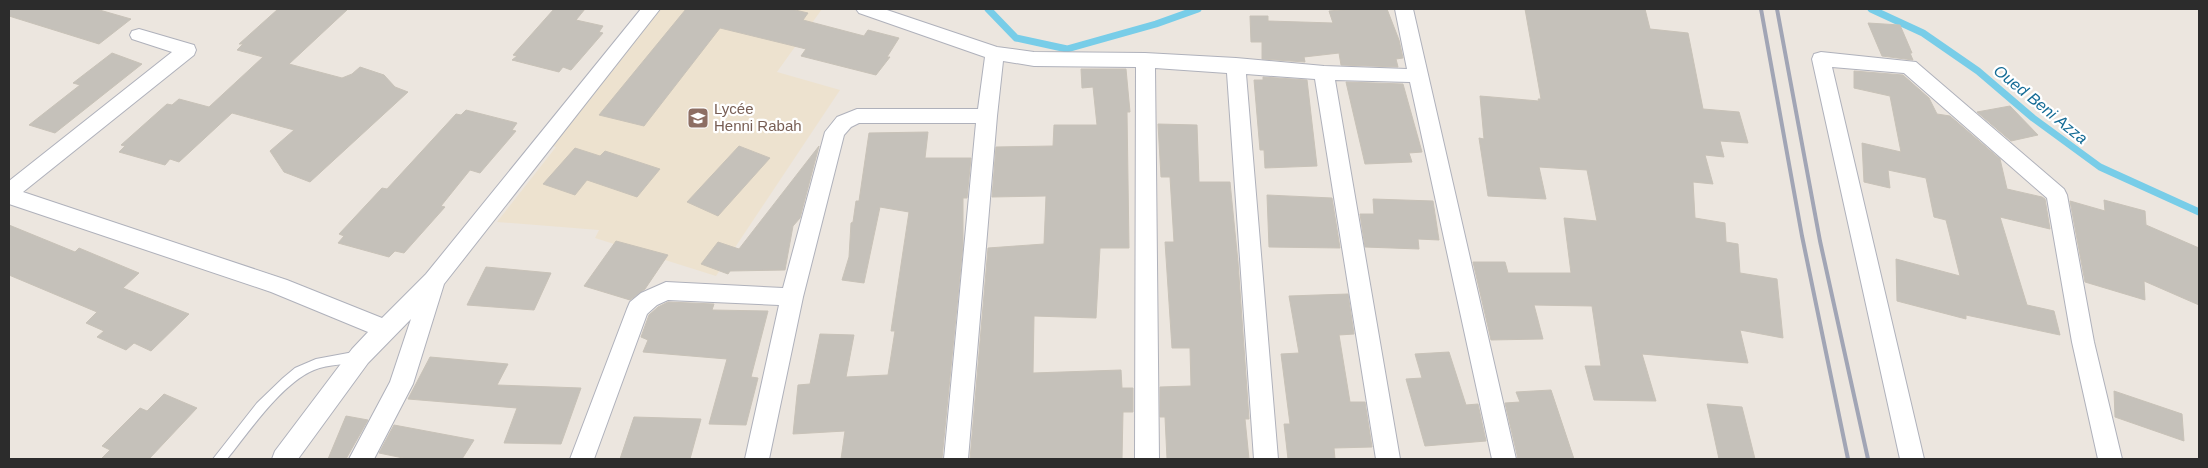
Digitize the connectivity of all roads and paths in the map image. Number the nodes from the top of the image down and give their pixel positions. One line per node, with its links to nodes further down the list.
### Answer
1 (651, 9): 12 (street)
2 (865, 9): 5 (street)
3 (1404, 9): 9 (street)
4 (139, 35): 11 (street)
5 (995, 53): 6 (street); 10 (street)
6 (1145, 60): 7 (street); 22 (street)
7 (1236, 65): 8 (street); 23 (street)
8 (1324, 73): 9 (street); 24 (street)
9 (1418, 76): 25 (street)
10 (987, 116): 13 (street); 21 (street)
11 (9, 194): 14 (street)
12 (434, 280): 14 (street); 18 (street)
13 (792, 297): 19 (street); 20 (street)
14 (387, 330): 15 (street)
15 (360, 356): 16 (lane); 17 (street)
16 (219, 459)
17 (284, 459)
18 (361, 459)
19 (582, 459)
20 (757, 459)
21 (956, 459)
22 (1147, 459)
23 (1266, 459)
24 (1388, 459)
25 (1504, 459)
26 (1912, 459): 27 (street)
27 (2110, 459)

